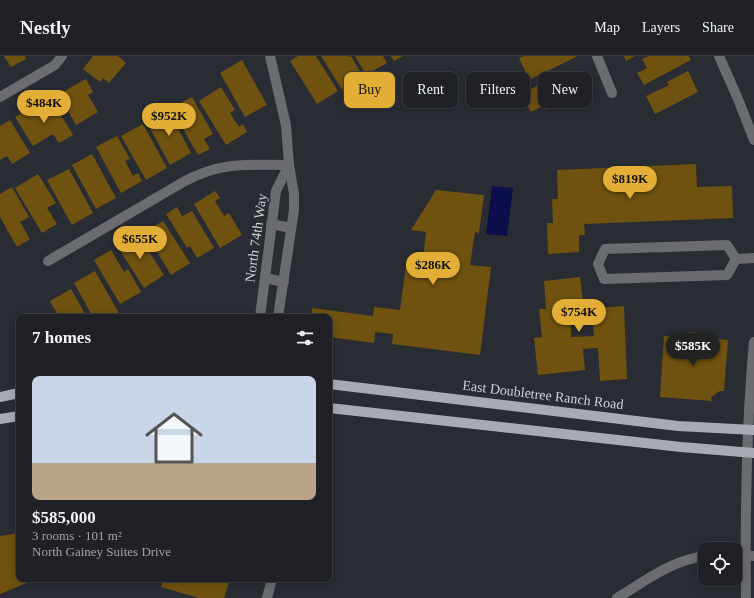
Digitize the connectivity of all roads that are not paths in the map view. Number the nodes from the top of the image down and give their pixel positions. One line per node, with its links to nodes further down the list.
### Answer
1 (62, 56): 6 (street)
2 (270, 56): 8 (street, North 74th Way)
3 (597, 56): 5 (street)
4 (719, 56): 7 (street)
5 (612, 94)
6 (0, 97)
7 (754, 138)
8 (288, 165): 9 (street, North 74th Way); 10 (street, North 74th Way); 13 (street)
9 (271, 224): 10 (street); 14 (street, North 74th Way)
10 (291, 228): 15 (street, North 74th Way)
11 (754, 258): 12 (street)
12 (736, 259): 12 (street)
13 (48, 261)
14 (265, 278): 15 (street); 16 (street, North 74th Way)
15 (284, 282): 17 (street, North 74th Way)
16 (260, 314)
17 (279, 314)
18 (754, 342): 25 (street)
19 (332, 384): 25 (main road, East Doubletree Ranch Road)
20 (16, 394): 21 (main road)
21 (0, 397)
22 (332, 408): 26 (main road)
23 (16, 417): 24 (main road)
24 (0, 420)
25 (751, 430): 26 (street)
26 (750, 453): 27 (street)
27 (750, 556): 32 (street)
28 (698, 557): 31 (street)
29 (271, 582): 30 (street)
30 (267, 598)
31 (617, 598)
32 (746, 598)

